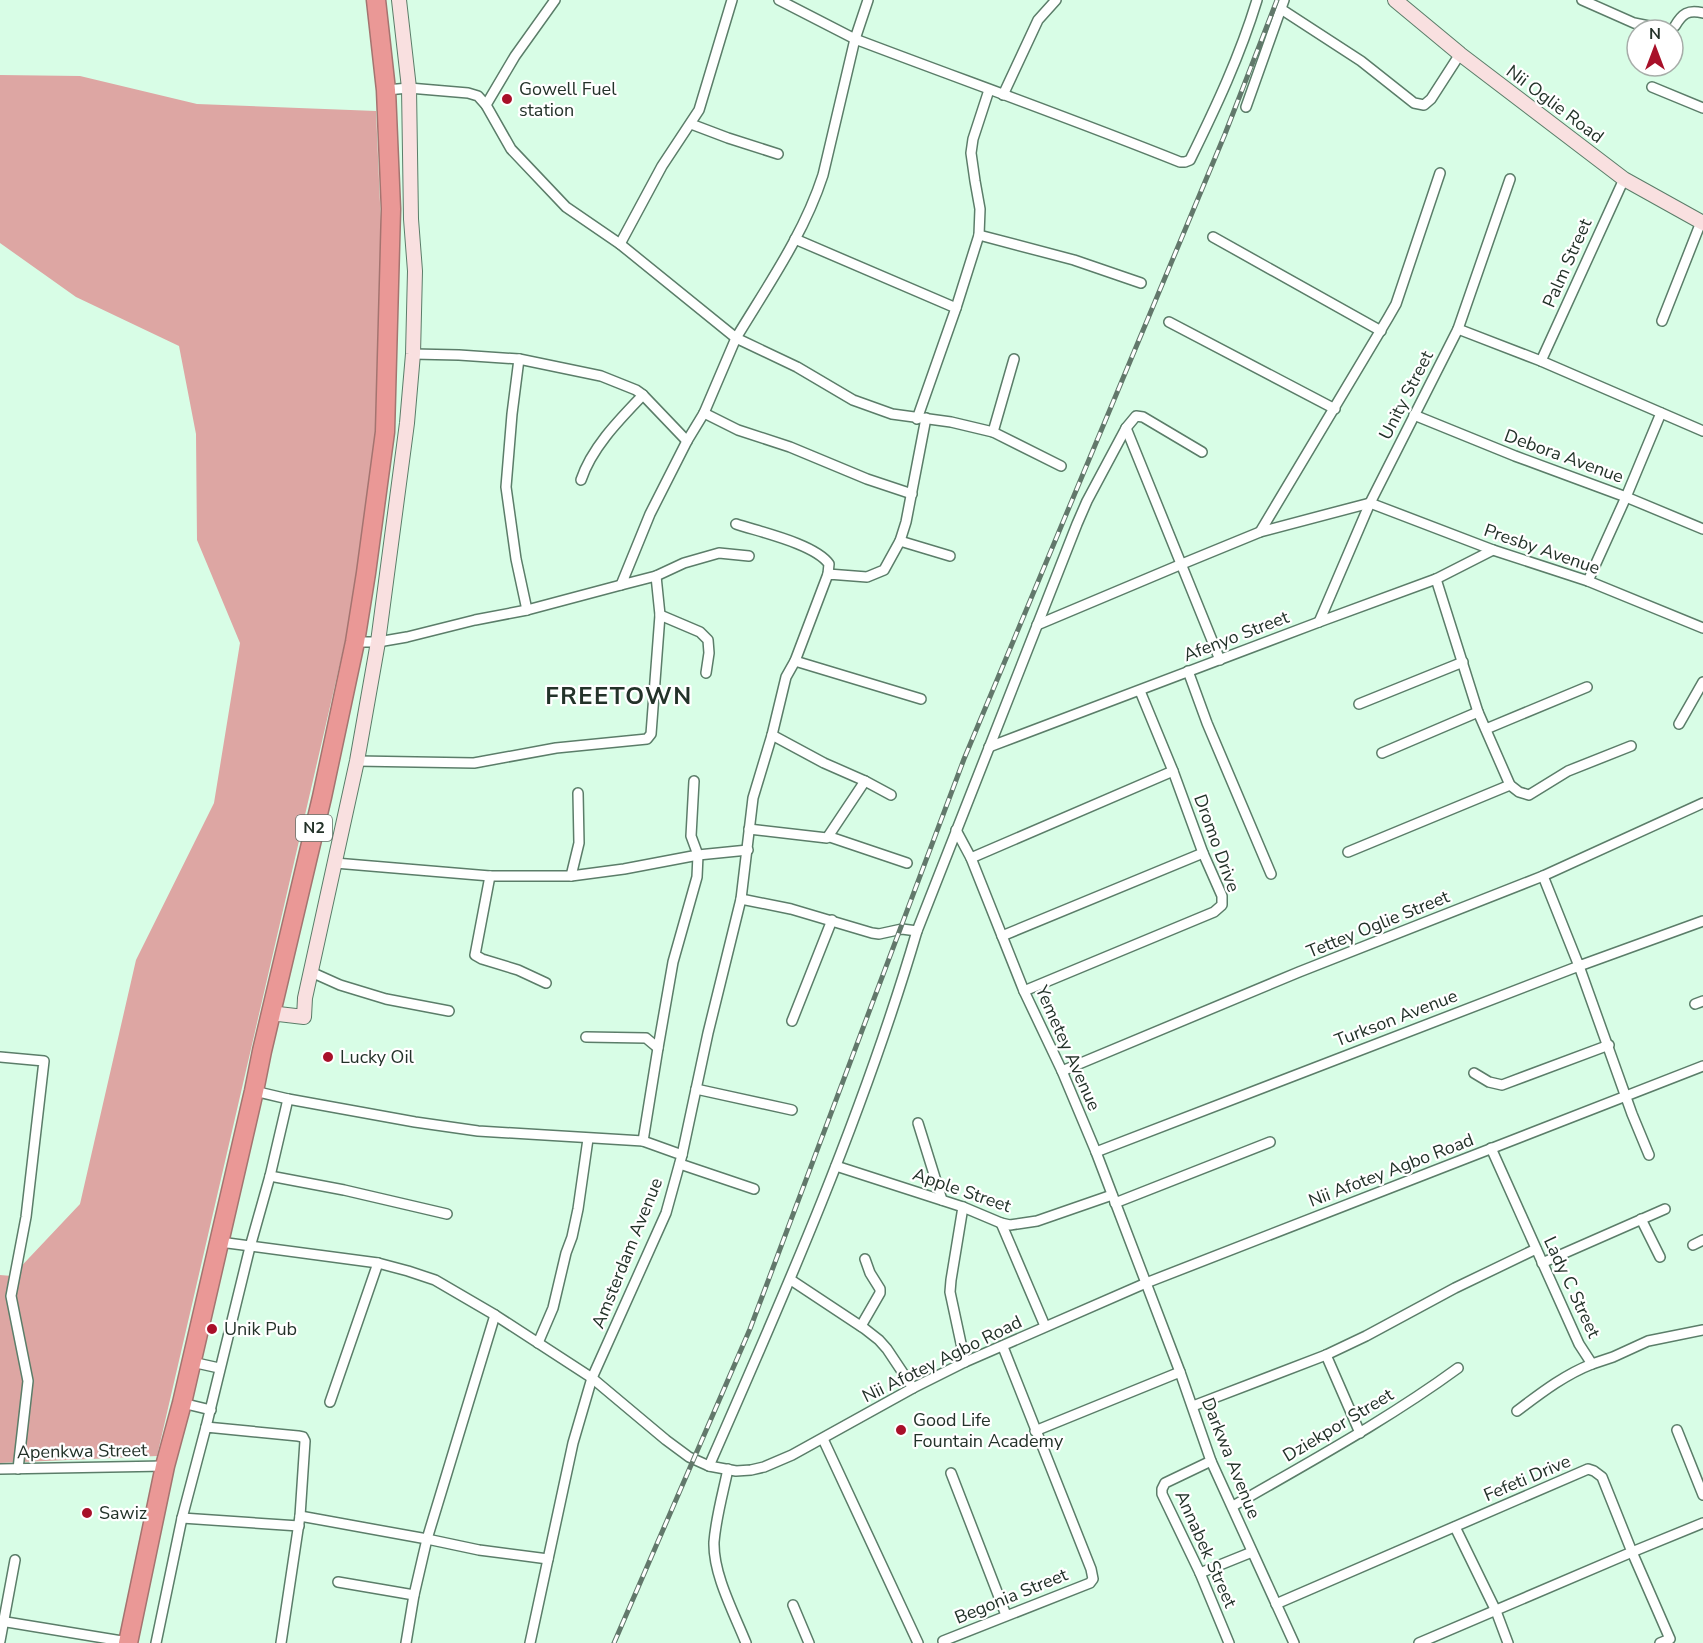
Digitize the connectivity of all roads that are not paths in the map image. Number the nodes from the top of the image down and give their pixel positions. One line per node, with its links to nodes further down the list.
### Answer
1 (376, 0): 19 (highway, N2)
2 (399, 0): 18 (street)
3 (555, 0): 22 (street)
4 (732, 0): 25 (street)
5 (780, 0): 15 (street)
6 (868, 0): 15 (street)
7 (1056, 0): 21 (street)
8 (1257, 0): 21 (street)
9 (1395, 0): 16 (street, Nii Oglie Road)
10 (1582, 0): 14 (street)
11 (1282, 5): 16 (street); 23 (street)
12 (1703, 13): 13 (street)
13 (1680, 18)
14 (1625, 19)
15 (855, 39): 20 (street); 33 (street)
16 (1460, 54): 29 (street, Nii Oglie Road)
17 (1652, 87): 24 (street)
18 (409, 88): 19 (street); 22 (street); 42 (street)
19 (386, 90): 80 (highway, N2)
20 (989, 90): 21 (street); 31 (street)
21 (1003, 95)
22 (486, 105): 34 (street)
23 (1246, 107)
24 (1703, 108)
25 (691, 124): 26 (street); 34 (street)
26 (778, 154)
27 (1440, 173): 40 (street)
28 (1510, 179): 39 (street, Unity Street)
29 (1624, 179): 30 (street, Nii Oglie Road); 45 (street, Palm Street)
30 (1702, 223): 37 (street)
31 (979, 236): 35 (street); 36 (street)
32 (1212, 237): 40 (street)
33 (795, 239): 36 (street); 41 (street)
34 (620, 244): 41 (street)
35 (1141, 283)
36 (957, 308): 51 (street)
37 (1662, 321)
38 (1169, 322): 47 (street)
39 (1458, 328): 45 (street); 50 (street, Unity Street)
40 (1381, 331): 47 (street)
41 (736, 338): 48 (street); 51 (street)
42 (413, 354): 43 (street); 81 (street)
43 (519, 359): 46 (street); 75 (street)
44 (1014, 359): 54 (street)
45 (1541, 362): 49 (street)
46 (643, 395): 55 (street); 58 (street)
47 (1335, 408): 64 (street)
48 (704, 412): 55 (street); 59 (street)
49 (1661, 413): 53 (street); 60 (street)
50 (1414, 415): 60 (street, Debora Avenue); 61 (street, Unity Street)
51 (922, 418): 54 (street); 59 (street)
52 (1126, 428): 56 (street); 69 (street); 78 (street)
53 (1703, 430)
54 (993, 432): 57 (street)
55 (687, 441): 74 (street)
56 (1202, 452)
57 (1061, 466)
58 (581, 480)
59 (912, 494): 65 (street)
60 (1626, 497): 63 (street, Debora Avenue); 73 (street)
61 (1370, 503): 64 (street); 66 (street, Presby Avenue); 77 (street, Unity Street)
62 (736, 524): 70 (street)
63 (1703, 529)
64 (1260, 532): 69 (street)
65 (900, 542): 68 (street); 70 (street)
66 (1493, 550): 72 (street, Afenyo Street); 73 (street, Presby Avenue)
67 (749, 556): 71 (street)
68 (950, 556)
69 (1182, 564): 78 (street); 82 (street)
70 (828, 574): 83 (street, Amsterdam Avenue)
71 (657, 576): 74 (street); 76 (street)
72 (1436, 579): 77 (street, Afenyo Street); 84 (street)
73 (1588, 581): 79 (street, Presby Avenue)
74 (621, 585): 75 (street)
75 (526, 610): 81 (street)
76 (660, 615): 86 (street); 99 (street)
77 (1319, 622): 82 (street, Afenyo Street)
78 (1037, 625): 97 (street)
79 (1703, 628)
80 (356, 642): 81 (street); 131 (highway, N2)
81 (378, 642): 99 (street)
82 (1220, 660): 85 (street, Afenyo Street)
83 (795, 661): 90 (street); 95 (street, Amsterdam Avenue)
84 (1463, 662): 91 (street); 92 (street)
85 (1188, 672): 89 (street, Afenyo Street); 117 (street)
86 (706, 673)
87 (1703, 681): 93 (street)
88 (1587, 687): 94 (street)
89 (1140, 691): 97 (street, Afenyo Street); 100 (street, Dromo Drive)
90 (921, 699)
91 (1359, 704)
92 (1478, 712): 94 (street); 98 (street)
93 (1679, 724)
94 (1486, 729): 103 (street)
95 (772, 735): 102 (street); 107 (street, Amsterdam Avenue)
96 (1631, 746): 103 (street)
97 (989, 747): 108 (street)
98 (1382, 753)
99 (357, 760): 115 (street)
100 (1173, 771): 112 (street, Dromo Drive); 114 (street)
101 (694, 781): 113 (street)
102 (865, 781): 105 (street); 109 (street)
103 (1510, 785): 111 (street)
104 (578, 793): 119 (street)
105 (891, 795)
106 (1703, 803): 120 (street, Tettey Oglie Street)
107 (749, 830): 109 (street); 110 (street, Amsterdam Avenue)
108 (956, 830): 114 (street, Yemetey Avenue); 124 (street)
109 (830, 837): 116 (street)
110 (748, 850): 113 (street); 121 (street, Amsterdam Avenue)
111 (1348, 852)
112 (1203, 854): 125 (street); 129 (street, Dromo Drive)
113 (698, 855): 119 (street); 135 (street)
114 (971, 858): 125 (street, Yemetey Avenue)
115 (335, 863): 118 (street); 127 (street)
116 (907, 863)
117 (1271, 874)
118 (490, 876): 119 (street); 128 (street)
119 (571, 876)
120 (1543, 876): 126 (street); 138 (street, Tettey Oglie Street)
121 (741, 899): 122 (street); 140 (street, Amsterdam Avenue)
122 (832, 920): 124 (street); 132 (street)
123 (1703, 921): 126 (street, Turkson Avenue)
124 (917, 931): 153 (street)
125 (1002, 936): 129 (street, Yemetey Avenue)
126 (1579, 966): 134 (street); 150 (street, Turkson Avenue)
127 (311, 972): 130 (street); 131 (street)
128 (546, 983)
129 (1024, 991): 138 (street, Yemetey Avenue)
130 (449, 1011)
131 (270, 1013): 141 (highway, N2)
132 (792, 1021)
133 (586, 1037): 135 (street)
134 (1608, 1045): 139 (street); 142 (street)
135 (658, 1048): 147 (street)
136 (0, 1058): 203 (street)
137 (1703, 1066): 142 (street, Nii Afotey Agbo Road)
138 (1062, 1071): 150 (street, Yemetey Avenue)
139 (1474, 1073)
140 (696, 1089): 144 (street); 152 (street, Amsterdam Avenue)
141 (254, 1090): 143 (street); 164 (highway, N2)
142 (1626, 1096): 149 (street, Nii Afotey Agbo Road); 151 (street)
143 (288, 1099): 146 (street); 154 (street)
144 (792, 1110)
145 (918, 1123): 157 (street)
146 (588, 1139): 147 (street); 178 (street)
147 (643, 1141): 152 (street)
148 (1270, 1142): 156 (street, Apple Street)
149 (1491, 1148): 167 (street, Lady C Street); 173 (street, Nii Afotey Agbo Road)
150 (1096, 1152): 156 (street, Yemetey Avenue)
151 (1649, 1155)
152 (681, 1159): 155 (street); 187 (street, Amsterdam Avenue)
153 (837, 1166): 157 (street, Apple Street); 172 (street)
154 (270, 1176): 160 (street); 166 (street)
155 (754, 1189)
156 (1114, 1199): 162 (street, Apple Street); 173 (street, Yemetey Avenue)
157 (942, 1200): 158 (street, Apple Street)
158 (963, 1207): 162 (street, Apple Street); 182 (street)
159 (1665, 1209): 161 (street)
160 (447, 1214)
161 (1641, 1219): 168 (street); 171 (street)
162 (1001, 1223): 176 (street)
163 (1703, 1240): 165 (street)
164 (220, 1242): 166 (street, Nii Afotey Agbo Road); 181 (highway, N2)
165 (1693, 1245)
166 (250, 1246): 170 (street, Nii Afotey Agbo Road); 184 (street)
167 (1536, 1249): 171 (street, Lady C Street); 180 (street)
168 (1660, 1257)
169 (865, 1259): 175 (street)
170 (378, 1263): 174 (street, Nii Afotey Agbo Road); 189 (street)
171 (1542, 1263): 183 (street, Lady C Street)
172 (791, 1280): 175 (street); 201 (street)
173 (1146, 1283): 176 (street, Nii Afotey Agbo Road); 186 (street, Darkwa Avenue)
174 (495, 1316): 178 (street, Nii Afotey Agbo Road); 212 (street)
175 (861, 1326): 188 (street)
176 (1045, 1326): 179 (street, Nii Afotey Agbo Road)
177 (1703, 1330): 183 (street, Lady C Street)
178 (537, 1343): 187 (street, Nii Afotey Agbo Road)
179 (1003, 1347): 182 (street, Nii Afotey Agbo Road); 196 (street, Begonia Street)
180 (1326, 1355): 191 (street); 197 (street)
181 (192, 1362): 184 (street); 190 (highway, N2)
182 (965, 1362): 188 (street, Nii Afotey Agbo Road)
183 (1592, 1364): 193 (street)
184 (219, 1368): 192 (street)
185 (1458, 1368): 197 (street, Dziekpor Street)
186 (1180, 1372): 191 (street, Darkwa Avenue); 196 (street)
187 (592, 1378): 201 (street, Nii Afotey Agbo Road); 215 (street, Amsterdam Avenue)
188 (913, 1388): 198 (street, Nii Afotey Agbo Road)
189 (330, 1402)
190 (182, 1403): 192 (street); 200 (highway, N2)
191 (1192, 1406): 199 (street, Darkwa Avenue)
192 (211, 1410): 194 (street)
193 (1517, 1411)
194 (206, 1427): 208 (street); 209 (street)
195 (1677, 1430): 206 (street)
196 (1035, 1431): 223 (street, Begonia Street)
197 (1360, 1433): 207 (street, Dziekpor Street)
198 (823, 1439): 204 (street, Nii Afotey Agbo Road); 235 (street)
199 (1211, 1461): 207 (street, Darkwa Avenue); 217 (street, Annabek Street)
200 (165, 1466): 203 (street, Apenkwa Street); 227 (highway, N2)
201 (709, 1466): 204 (street, Nii Afotey Agbo Road)
202 (0, 1469): 203 (street, Apenkwa Street)
203 (18, 1469)
204 (728, 1469): 233 (street)
205 (951, 1473): 223 (street)
206 (1703, 1495)
207 (1233, 1506): 213 (street, Darkwa Avenue)
208 (182, 1518): 209 (street); 229 (street)
209 (299, 1521): 212 (street); 230 (street)
210 (1703, 1523): 214 (street)
211 (1455, 1527): 214 (street, Fefeti Drive); 220 (street, Fefeti Drive); 222 (street)
212 (427, 1539): 215 (street); 219 (street)
213 (1252, 1552): 217 (street); 220 (street, Darkwa Avenue)
214 (1632, 1552): 222 (street); 226 (street)
215 (548, 1559): 232 (street, Amsterdam Avenue)
216 (15, 1560): 224 (street)
217 (1200, 1573): 236 (street, Annabek Street)
218 (338, 1582): 219 (street)
219 (414, 1595): 231 (street)
220 (1276, 1604): 237 (street, Darkwa Avenue)
221 (793, 1605): 234 (street)
222 (1496, 1611): 238 (street); 239 (street)
223 (1006, 1616): 228 (street, Begonia Street)
224 (1, 1622): 225 (street); 227 (street)
225 (0, 1641)
226 (1671, 1641): 240 (street)
227 (128, 1642)
228 (942, 1642)
229 (156, 1643)
230 (281, 1643)
231 (406, 1643)
232 (530, 1643)
233 (746, 1643)
234 (809, 1643)
235 (918, 1643)
236 (1229, 1643)
237 (1294, 1643)
238 (1419, 1643)
239 (1508, 1643)
240 (1660, 1643)

